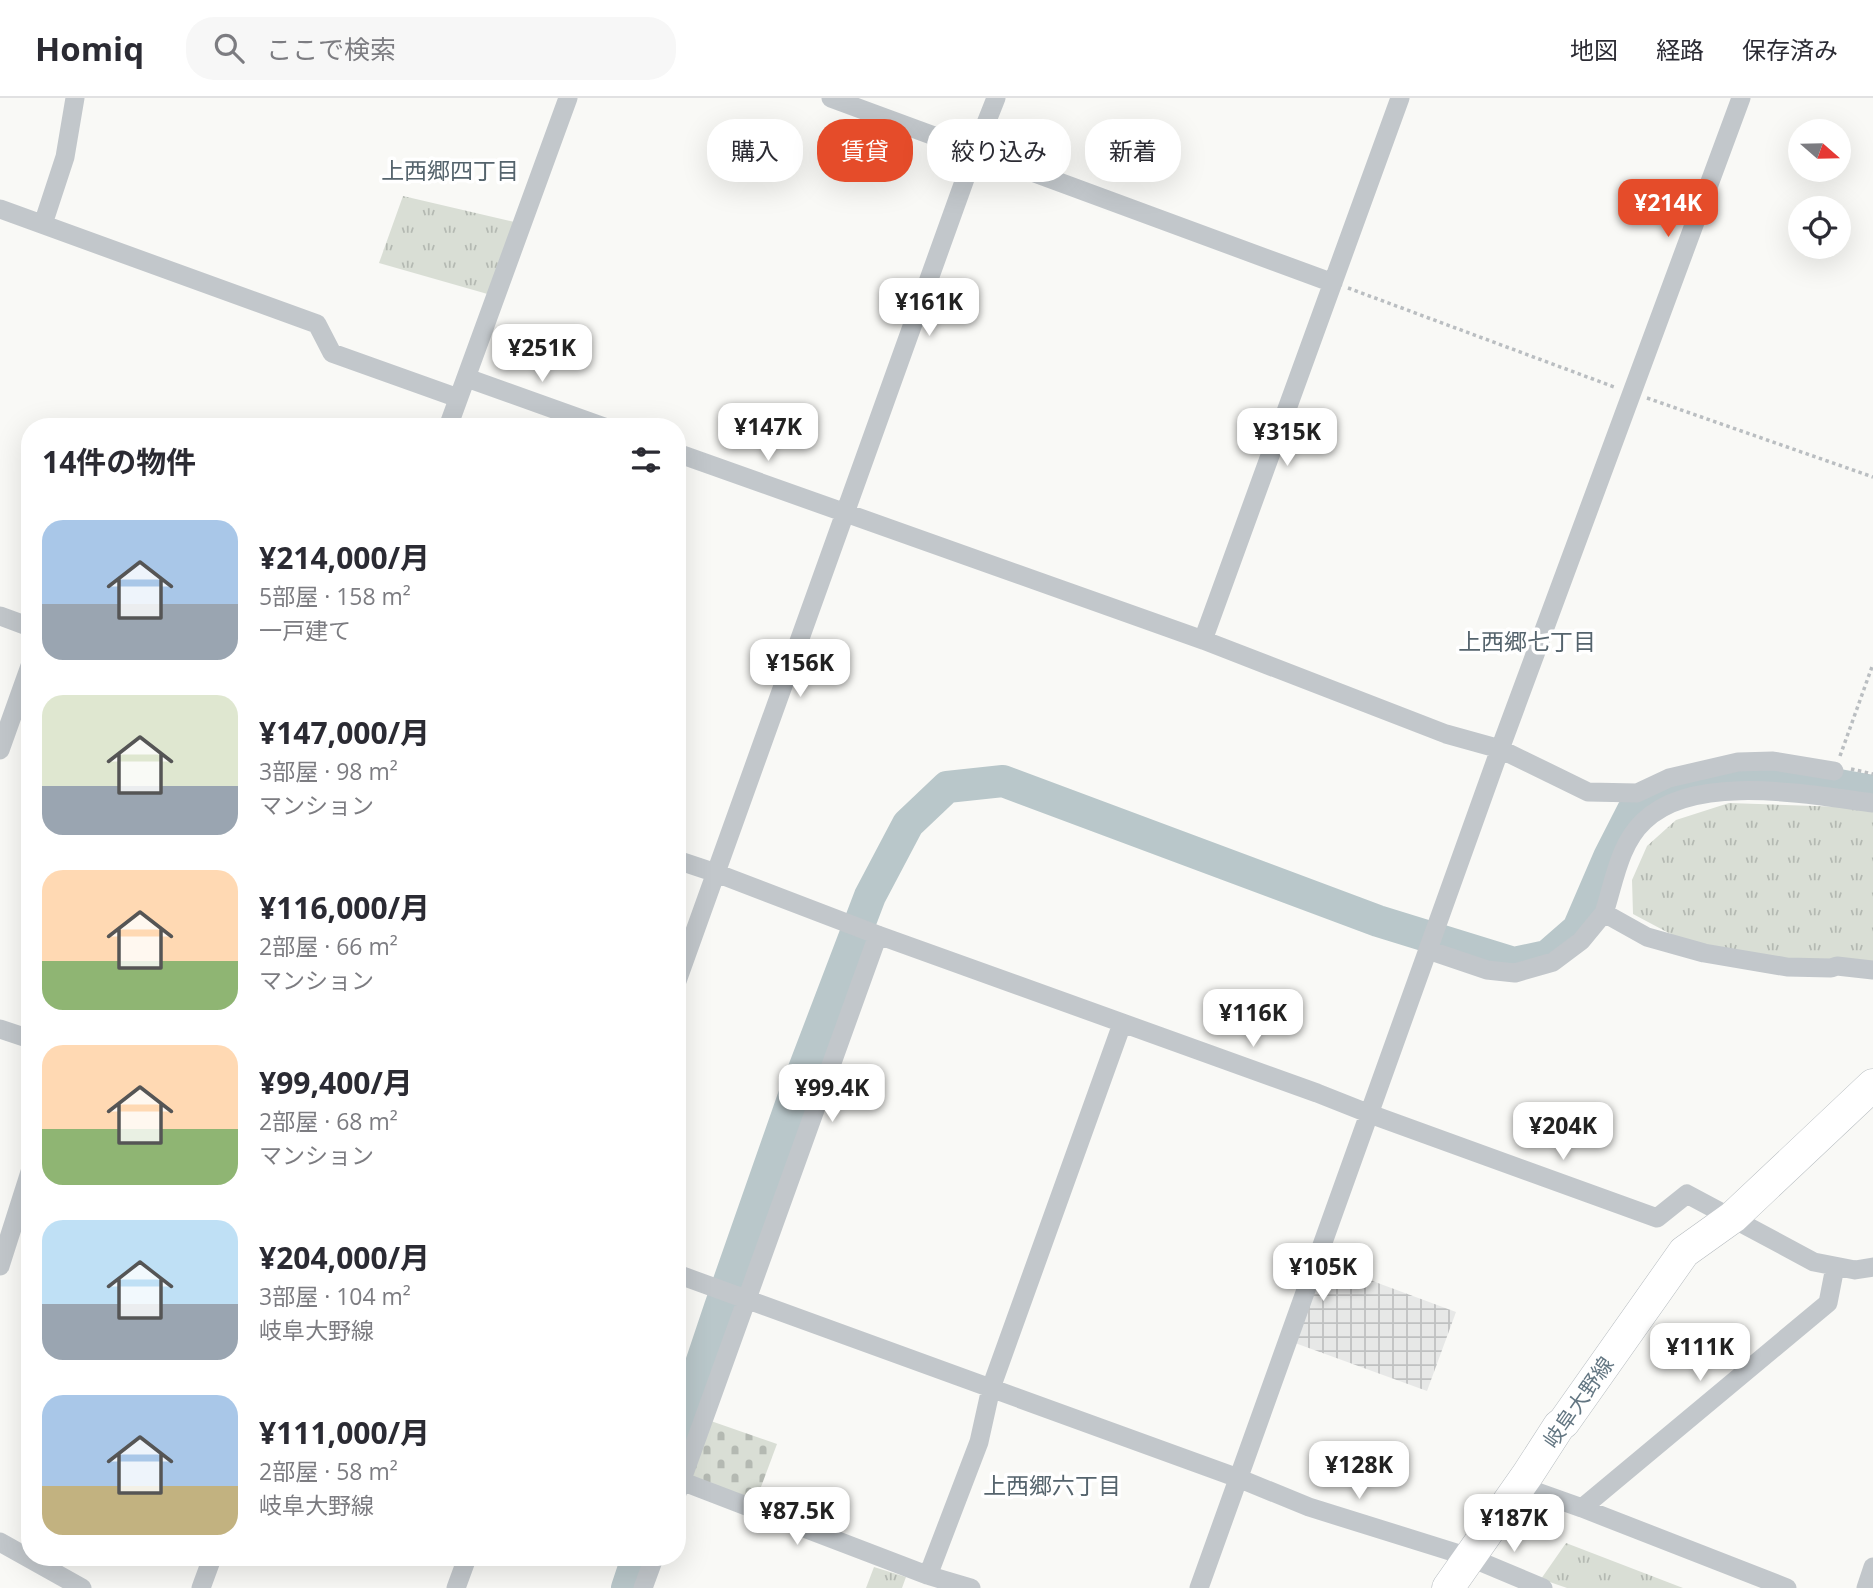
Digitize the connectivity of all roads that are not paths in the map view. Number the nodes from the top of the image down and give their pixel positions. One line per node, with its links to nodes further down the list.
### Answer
1 (75, 98): 12 (street)
2 (568, 98): 14 (street)
3 (831, 98): 8 (street)
4 (996, 98): 7 (street)
5 (1400, 98): 13 (street)
6 (1741, 98): 24 (street)
7 (988, 119)
8 (927, 133)
9 (964, 182): 19 (street)
10 (1059, 182): 13 (street)
11 (0, 209): 12 (street)
12 (43, 224): 15 (street)
13 (1333, 283): 22 (street)
14 (467, 378): 15 (street); 17 (street)
15 (457, 398): 16 (street)
16 (451, 418)
17 (579, 418)
18 (686, 456): 19 (street)
19 (845, 511): 22 (street); 29 (street)
20 (0, 616): 21 (street)
21 (21, 624)
22 (1203, 640): 24 (street)
23 (21, 691): 25 (street)
24 (1500, 749): 26 (street); 32 (street)
25 (0, 750)
26 (1835, 771)
27 (1873, 803): 30 (street)
28 (686, 863): 29 (street)
29 (716, 873): 31 (street); 33 (street)
30 (1604, 913): 32 (street); 34 (street)
31 (874, 934): 35 (street); 46 (street)
32 (1428, 950): 39 (street)
33 (686, 956)
34 (1873, 970)
35 (1122, 1024): 39 (street); 47 (street)
36 (0, 1029): 37 (street)
37 (21, 1037)
38 (1873, 1085): 41 (main road, 岐阜大野線)
39 (1370, 1114): 41 (street); 49 (street)
40 (21, 1200): 42 (street)
41 (1733, 1217): 44 (street); 50 (main road, 岐阜大野線)
42 (0, 1266)
43 (1873, 1266): 44 (street)
44 (1835, 1267): 52 (street)
45 (686, 1277): 46 (street)
46 (744, 1298): 47 (street); 48 (street)
47 (991, 1388): 49 (street); 61 (street)
48 (686, 1467)
49 (1238, 1478): 55 (street); 67 (street)
50 (1520, 1486): 52 (street); 55 (main road, 岐阜大野線)
51 (686, 1489): 61 (street)
52 (1582, 1508): 70 (street)
53 (0, 1542): 54 (street)
54 (21, 1554)
55 (1469, 1557): 68 (main road, 岐阜大野線); 69 (street)
56 (43, 1566): 62 (street)
57 (209, 1566): 63 (street)
58 (464, 1566): 64 (street)
59 (651, 1566): 65 (street)
60 (1873, 1567): 71 (street)
61 (927, 1575): 66 (street)
62 (82, 1588)
63 (201, 1588)
64 (456, 1588)
65 (643, 1588)
66 (971, 1588)
67 (1199, 1588)
68 (1448, 1588)
69 (1543, 1588)
70 (1787, 1588)
71 (1866, 1588)

